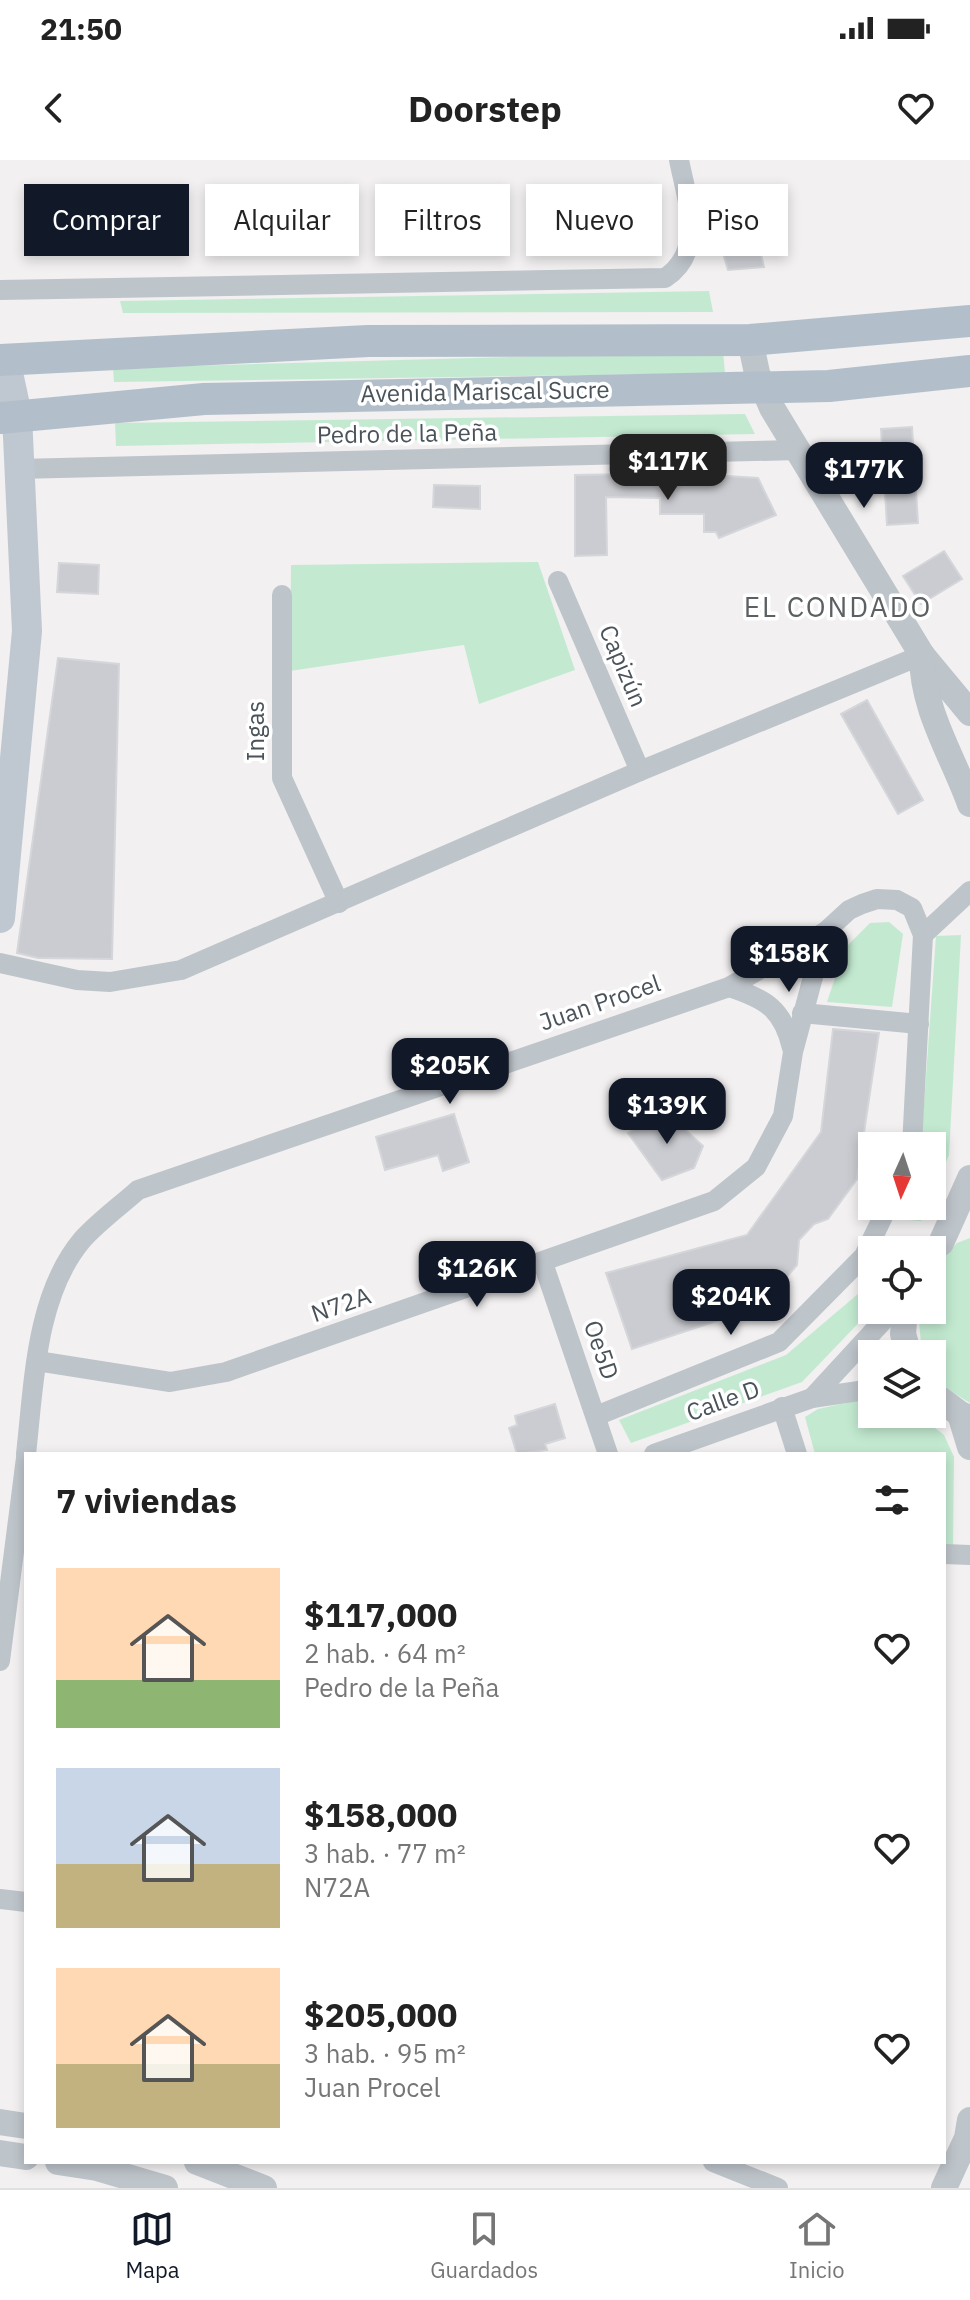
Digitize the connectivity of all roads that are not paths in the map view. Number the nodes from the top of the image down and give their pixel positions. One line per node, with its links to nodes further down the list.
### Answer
1 (679, 160): 2 (street)
2 (0, 290)
3 (970, 321): 4 (main road, Avenida Mariscal Sucre)
4 (750, 340): 5 (main road, Avenida Mariscal Sucre); 7 (street)
5 (2, 352): 8 (main road)
6 (970, 371): 7 (main road, Avenida Mariscal Sucre)
7 (763, 385): 8 (main road, Avenida Mariscal Sucre); 9 (street)
8 (8, 417): 10 (main road)
9 (798, 450): 10 (street, Pedro de la Peña); 13 (street)
10 (18, 469): 17 (main road)
11 (558, 581): 15 (street, Capizún)
12 (282, 595): 19 (street, Ingas)
13 (922, 655): 14 (street); 15 (street); 16 (street)
14 (970, 713)
15 (640, 771): 19 (street)
16 (970, 804)
17 (2, 852): 20 (main road)
18 (970, 891): 22 (street)
19 (339, 903): 23 (street)
20 (0, 918)
21 (825, 932): 22 (street, Juan Procel); 24 (street, Juan Procel); 25 (street, N72A)
22 (923, 935): 26 (street)
23 (0, 963)
24 (729, 987): 27 (street, N72A); 36 (street, Juan Procel)
25 (802, 1013): 26 (street); 27 (street, N72A)
26 (919, 1024): 28 (street)
27 (793, 1052): 33 (street, N72A)
28 (913, 1132)
29 (970, 1178): 31 (street)
30 (970, 1227): 32 (street)
31 (942, 1236)
32 (946, 1242)
33 (543, 1263): 36 (street, N72A); 41 (street, Oe5D)
34 (858, 1266): 41 (street)
35 (880, 1324): 38 (street)
36 (37, 1361): 43 (street, Juan Procel)
37 (858, 1391): 38 (street, Calle D)
38 (812, 1398): 40 (street, Calle D)
39 (946, 1405): 42 (street)
40 (782, 1407): 45 (street, Calle D); 46 (street)
41 (596, 1416): 44 (street, Oe5D)
42 (970, 1447)
43 (26, 1452)
44 (607, 1452)
45 (659, 1452)
46 (796, 1452)
47 (24, 1492): 50 (street, Juan Procel)
48 (946, 1554): 49 (street)
49 (970, 1555)
50 (19, 1582): 51 (street, Juan Procel)
51 (0, 1661)
52 (0, 1899): 53 (street)
53 (24, 1902)
54 (970, 2120): 65 (street)
55 (0, 2122): 56 (street)
56 (24, 2126)
57 (0, 2153): 58 (street)
58 (24, 2157)
59 (71, 2164): 62 (street)
60 (202, 2164): 63 (street)
61 (718, 2164): 64 (street)
62 (165, 2188)
63 (264, 2188)
64 (778, 2188)
65 (944, 2188)

